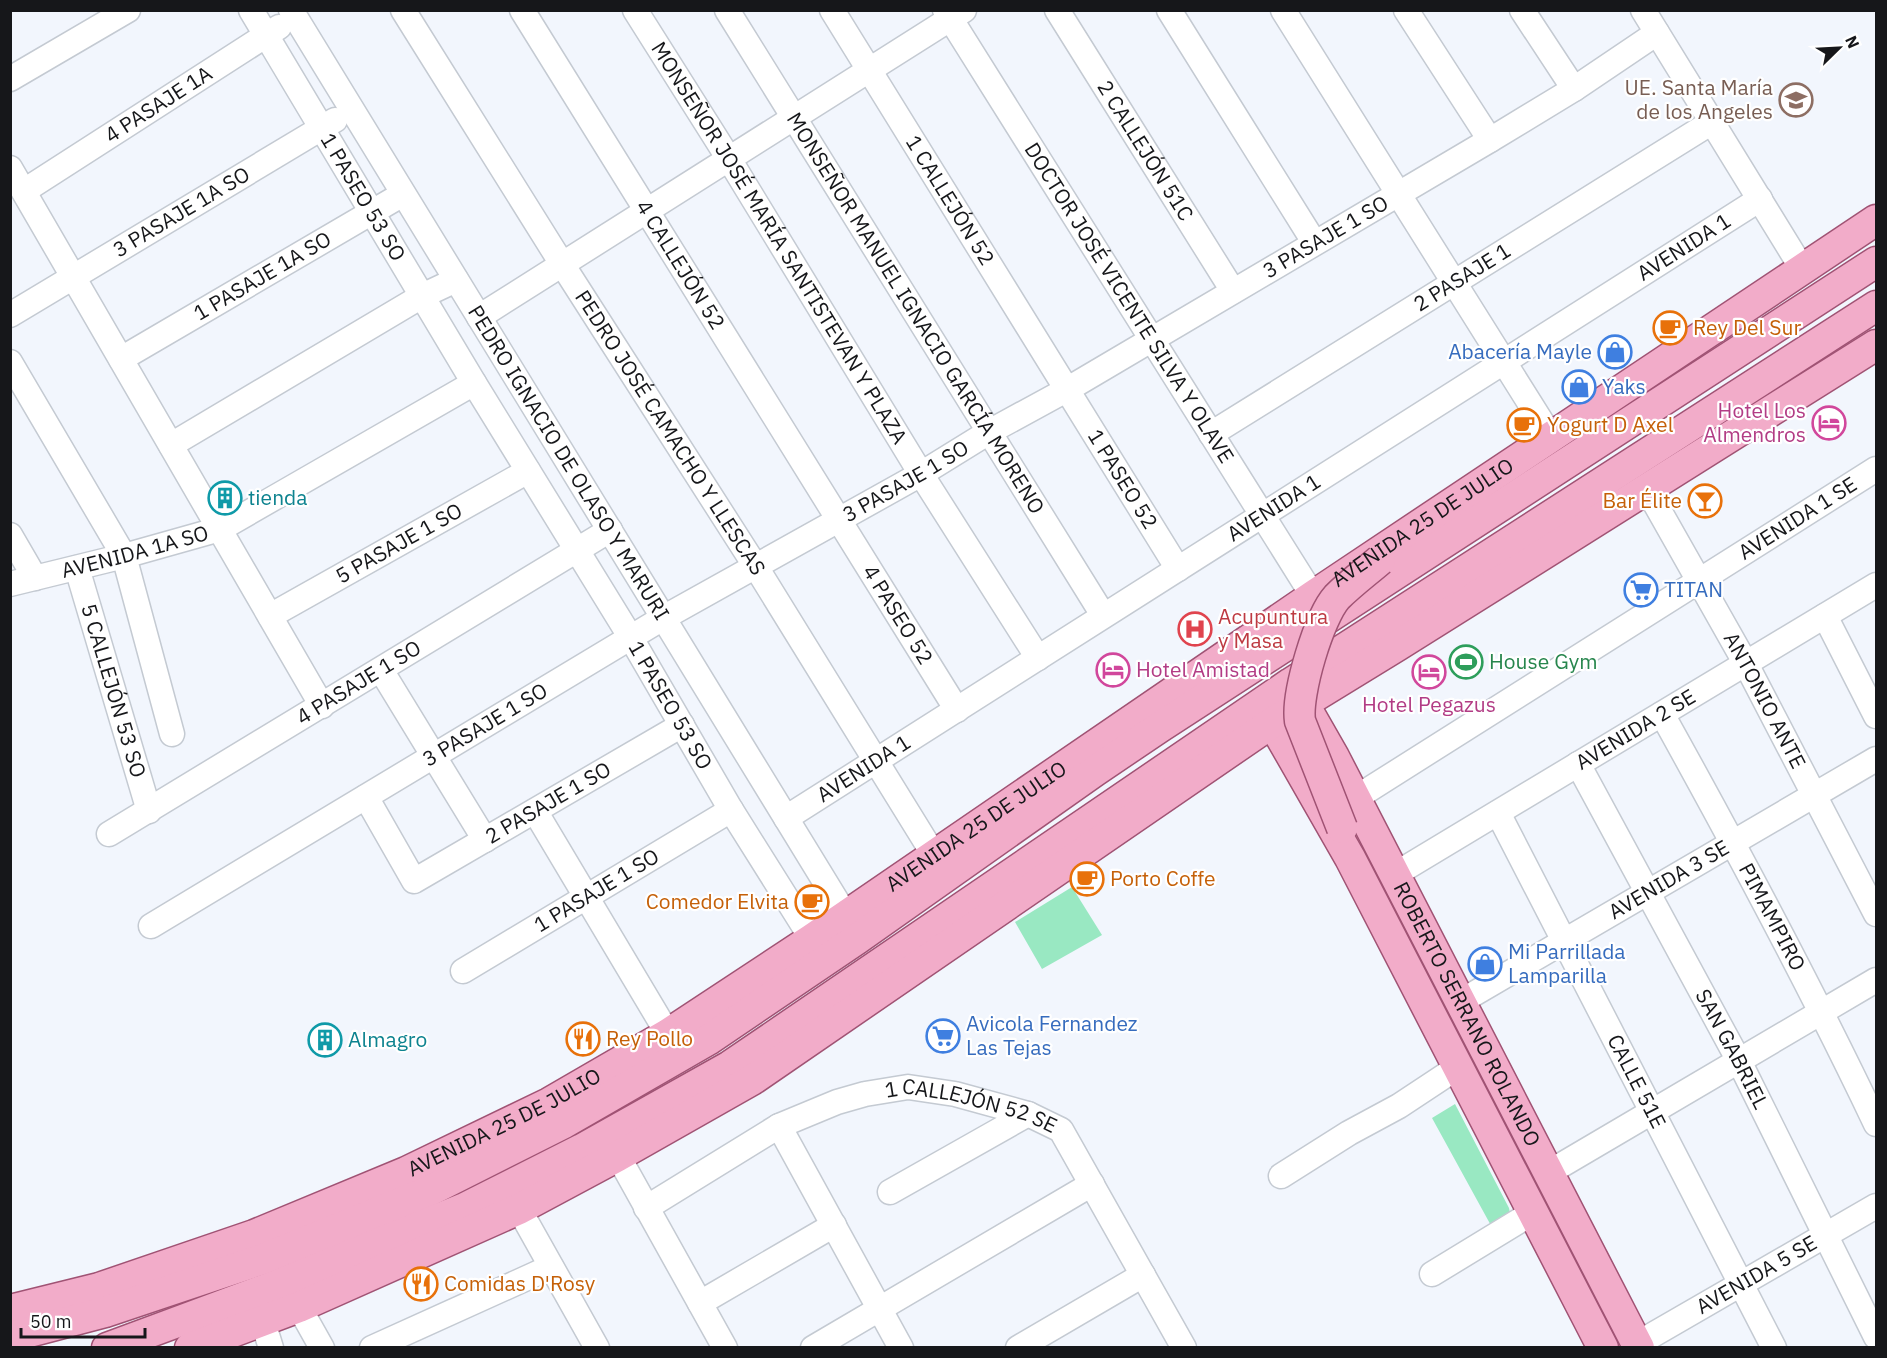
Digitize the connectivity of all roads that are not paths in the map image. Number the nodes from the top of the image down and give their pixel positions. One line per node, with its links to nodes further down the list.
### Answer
1 (128, 10): 19 (street)
2 (251, 10): 17 (street, 1 PASEO 53 SO)
3 (403, 10): 37 (street, PEDRO JOSÉ CAMACHO Y LLESCAS)
4 (522, 10): 33 (street, 4 CALLEJÓN 52)
5 (635, 10): 26 (street, MONSEÑOR JOSÉ MARÍA SANTISTEVAN Y PLAZA)
6 (727, 10): 22 (street, MONSEÑOR MANUEL IGNACIO GARCÍA MORENO)
7 (832, 10): 18 (street, 1 CALLEJÓN 52)
8 (1057, 10): 42 (street, 2 CALLEJÓN 51C)
9 (1169, 10): 35 (street)
10 (1283, 10): 29 (street)
11 (1406, 10): 25 (street)
12 (1522, 10): 20 (street)
13 (1643, 10): 16 (street)
14 (953, 13): 18 (street); 47 (street, DOCTOR JOSÉ VICENTE SILVA Y OLAVE)
15 (293, 14): 17 (street, 4 PASAJE 1A); 21 (street, PEDRO IGNACIO DE OLASO Y MARURI)
16 (1657, 33): 20 (street, 3 PASAJE 1 SO); 23 (street)
17 (266, 35): 24 (street, 1 PASEO 53 SO); 28 (street, 4 PASAJE 1A)
18 (869, 70): 22 (street); 53 (street, 1 CALLEJÓN 52)
19 (10, 79)
20 (1574, 90): 25 (street, 3 PASAJE 1 SO)
21 (351, 110): 24 (street, 3 PASAJE 1A SO); 30 (street, PEDRO IGNACIO DE OLASO Y MARURI)
22 (794, 118): 26 (street); 56 (street, MONSEÑOR MANUEL IGNACIO GARCÍA MORENO)
23 (1712, 122): 31 (street); 41 (street, 2 PASAJE 1)
24 (322, 128): 32 (street, 1 PASEO 53 SO); 39 (street, 3 PASAJE 1A SO)
25 (1490, 140): 29 (street, 3 PASAJE 1 SO)
26 (729, 159): 33 (street); 62 (street, MONSEÑOR JOSÉ MARÍA SANTISTEVAN Y PLAZA)
27 (10, 168): 28 (street)
28 (24, 190): 39 (street)
29 (1399, 193): 35 (street, 3 PASAJE 1 SO); 41 (street)
30 (403, 194): 32 (street, 1 PASAJE 1A SO); 40 (street, PEDRO IGNACIO DE OLASO Y MARURI)
31 (1760, 199): 38 (street); 51 (street, AVENIDA 1)
32 (371, 211): 43 (street, 1 PASEO 53 SO); 49 (street, 1 PASAJE 1A SO)
33 (646, 211): 37 (street); 65 (street, 4 CALLEJÓN 52)
34 (1876, 220): 38 (main road, AVENIDA 25 DE JULIO)
35 (1314, 242): 42 (street, 3 PASAJE 1 SO)
36 (1876, 262): 55 (main road, AVENIDA 25 DE JULIO)
37 (562, 264): 46 (street); 72 (street, PEDRO JOSÉ CAMACHO Y LLESCAS)
38 (1803, 270): 54 (main road, AVENIDA 25 DE JULIO)
39 (74, 278): 45 (street, 3 PASAJE 1A SO); 49 (street)
40 (456, 280): 43 (street); 46 (street, PEDRO IGNACIO DE OLASO Y MARURI)
41 (1453, 283): 51 (street); 57 (street, 2 PASAJE 1)
42 (1233, 291): 47 (street, 3 PASAJE 1 SO)
43 (422, 296): 52 (street, 1 PASEO 53 SO); 59 (street)
44 (1876, 306): 88 (main road)
45 (10, 315)
46 (478, 317): 68 (street, PEDRO IGNACIO DE OLASO Y MARURI)
47 (1151, 339): 53 (street, 3 PASAJE 1 SO); 57 (street, DOCTOR JOSÉ VICENTE SILVA Y OLAVE)
48 (1876, 345): 63 (main road)
49 (121, 359): 59 (street)
50 (10, 362): 71 (street)
51 (1504, 362): 58 (street); 64 (street, AVENIDA 1)
52 (474, 383): 61 (street, 1 PASEO 53 SO); 67 (street, AVENIDA 1A SO)
53 (1068, 389): 56 (street, 3 PASAJE 1 SO); 74 (street, 1 PASEO 52)
54 (1608, 400): 55 (main road); 58 (main road, AVENIDA 25 DE JULIO)
55 (1626, 425): 154 (main road, AVENIDA 25 DE JULIO)
56 (989, 432): 62 (street, 3 PASAJE 1 SO); 80 (street, MONSEÑOR MANUEL IGNACIO GARCÍA MORENO)
57 (1211, 434): 64 (street, DOCTOR JOSÉ VICENTE SILVA Y OLAVE)
58 (1551, 437): 66 (main road, AVENIDA 25 DE JULIO)
59 (171, 445): 67 (street)
60 (1876, 469): 76 (street, AVENIDA 1 SE)
61 (528, 471): 70 (street, 1 PASEO 53 SO); 81 (street, 5 PASAJE 1 SO)
62 (921, 474): 65 (street, 3 PASAJE 1 SO); 85 (street, MONSEÑOR JOSÉ MARÍA SANTISTEVAN Y PLAZA)
63 (1647, 489): 76 (street, ANTONIO ANTE); 88 (main road)
64 (1262, 515): 74 (street, AVENIDA 1); 79 (street, DOCTOR JOSÉ VICENTE SILVA Y OLAVE)
65 (838, 520): 72 (street, 3 PASAJE 1 SO); 90 (street, 4 PASEO 52)
66 (1420, 525): 79 (main road, AVENIDA 25 DE JULIO); 115 (main road, bridge)
67 (220, 529): 71 (street, AVENIDA 1A SO); 81 (street)
68 (610, 530): 70 (street, 4 PASAJE 1 SO); 83 (street, PEDRO IGNACIO DE OLASO Y MARURI)
69 (10, 535): 75 (street)
70 (577, 550): 84 (street, 1 PASEO 53 SO); 87 (street, 4 PASAJE 1 SO)
71 (124, 556): 73 (street, AVENIDA 1A SO); 95 (street)
72 (756, 567): 83 (street, 3 PASAJE 1 SO); 98 (street, PEDRO JOSÉ CAMACHO Y LLESCAS)
73 (77, 568): 75 (street, AVENIDA 1A SO); 104 (street, 5 CALLEJÓN 53 SO)
74 (1178, 569): 80 (street, AVENIDA 1)
75 (34, 578): 77 (street, AVENIDA 1A SO)
76 (1699, 579): 86 (street, ANTONIO ANTE); 102 (street, AVENIDA 1 SE)
77 (10, 584)
78 (1876, 585): 82 (street, AVENIDA 2 SE)
79 (1313, 596): 111 (main road, AVENIDA 25 DE JULIO)
80 (1103, 615): 85 (street, AVENIDA 1)
81 (270, 616): 89 (street)
82 (1825, 616): 86 (street, AVENIDA 2 SE); 93 (street)
83 (663, 618): 84 (street, 3 PASAJE 1 SO); 107 (street, PEDRO IGNACIO DE OLASO Y MARURI)
84 (631, 638): 94 (street, 1 PASEO 53 SO); 96 (street, 3 PASAJE 1 SO)
85 (1038, 658): 90 (street, AVENIDA 1)
86 (1746, 664): 92 (street, AVENIDA 2 SE); 100 (street, ANTONIO ANTE)
87 (381, 670): 89 (street, 4 PASAJE 1 SO); 96 (street)
88 (1297, 692): 91 (main road); 102 (main road, ROBERTO SERRANO ROLANDO)
89 (322, 705): 104 (street, 4 PASAJE 1 SO)
90 (957, 710): 98 (street, AVENIDA 1)
91 (1267, 712): 115 (main road, ROBERTO SERRANO ROLANDO); 132 (main road); 138 (main road)
92 (1662, 714): 99 (street, AVENIDA 2 SE); 110 (street, PIMAMPIRO)
93 (1876, 716)
94 (682, 725): 103 (street, 1 PASEO 53 SO); 105 (street, 2 PASAJE 1 SO)
95 (172, 734)
96 (433, 755): 101 (street, 3 PASAJE 1 SO); 109 (street)
97 (1876, 759): 100 (street, AVENIDA 3 SE)
98 (877, 761): 107 (street, AVENIDA 1); 111 (street, PEDRO JOSÉ CAMACHO Y LLESCAS)
99 (1578, 764): 106 (street, AVENIDA 2 SE); 113 (street, SAN GABRIEL)
100 (1814, 796): 110 (street, AVENIDA 3 SE); 116 (street, ANTONIO ANTE)
101 (366, 797): 109 (street, 2 PASAJE 1 SO); 118 (street, 3 PASAJE 1 SO)
102 (1354, 798): 112 (main road, ROBERTO SERRANO ROLANDO)
103 (731, 810): 114 (street, 1 PASAJE 1 SO); 119 (street, 1 PASEO 53 SO)
104 (149, 811): 108 (street, 4 PASAJE 1 SO)
105 (535, 811): 109 (street, 2 PASAJE 1 SO); 114 (street)
106 (1498, 813): 112 (street, AVENIDA 2 SE); 120 (street, CALLE 51E)
107 (786, 818): 117 (street, PEDRO IGNACIO DE OLASO Y MARURI)
108 (110, 834)
109 (485, 840)
110 (1733, 843): 113 (street, AVENIDA 3 SE); 124 (street, PIMAMPIRO)
111 (934, 855): 117 (main road, AVENIDA 25 DE JULIO)
112 (1394, 875): 123 (main road, ROBERTO SERRANO ROLANDO)
113 (1649, 892): 120 (street, AVENIDA 3 SE); 126 (street, SAN GABRIEL)
114 (587, 897): 121 (street, 1 PASAJE 1 SO); 125 (street)
115 (1372, 902): 127 (main road, ROBERTO SERRANO ROLANDO)
116 (1876, 914)
117 (846, 916): 119 (main road, AVENIDA 25 DE JULIO)
118 (151, 926)
119 (812, 939): 125 (main road, AVENIDA 25 DE JULIO)
120 (1564, 941): 123 (street, AVENIDA 3 SE); 128 (street, CALLE 51E)
121 (463, 971)
122 (1876, 980): 124 (street)
123 (1460, 1002): 133 (main road, ROBERTO SERRANO ROLANDO)
124 (1823, 1012): 126 (street); 130 (street, PIMAMPIRO)
125 (668, 1034): 152 (main road, AVENIDA 25 DE JULIO)
126 (1739, 1060): 128 (street); 143 (street, SAN GABRIEL)
127 (1458, 1067): 134 (street); 141 (main road, ROBERTO SERRANO ROLANDO)
128 (1652, 1111): 133 (street); 148 (street, CALLE 51E)
129 (1028, 1114): 131 (street, 1 CALLEJÓN 52 SE); 135 (street, 1 CALLEJÓN 52 SE); 136 (street)
130 (1876, 1124)
131 (779, 1126): 139 (street, 1 CALLEJÓN 52 SE); 142 (street)
132 (618, 1156): 139 (street); 140 (main road)
133 (1548, 1173): 157 (main road, ROBERTO SERRANO ROLANDO)
134 (1281, 1176)
135 (1092, 1184): 147 (street, 1 CALLEJÓN 52 SE); 151 (street)
136 (890, 1192)
137 (1876, 1206): 143 (street, AVENIDA 5 SE)
138 (465, 1208): 144 (main road); 158 (main road)
139 (646, 1208): 149 (street)
140 (519, 1209): 144 (main road); 145 (street)
141 (1532, 1213): 146 (street); 167 (main road, ROBERTO SERRANO ROLANDO)
142 (834, 1225): 149 (street); 151 (street)
143 (1825, 1235): 148 (street, AVENIDA 5 SE); 155 (street, SAN GABRIEL)
144 (406, 1259): 150 (main road)
145 (551, 1267): 156 (street); 161 (street)
146 (1432, 1274)
147 (1143, 1275): 165 (street); 166 (street, 1 CALLEJÓN 52 SE)
148 (1741, 1284): 157 (street, AVENIDA 5 SE); 168 (street, CALLE 51E)
149 (700, 1303): 162 (street)
150 (298, 1307): 153 (main road); 160 (street)
151 (879, 1309): 163 (street); 164 (street)
152 (10, 1310)
153 (267, 1335): 159 (main road)
154 (10, 1337)
155 (1876, 1337)
156 (594, 1346)
157 (1638, 1346)
158 (107, 1347)
159 (190, 1347)
160 (322, 1347)
161 (372, 1347)
162 (725, 1347)
163 (813, 1347)
164 (901, 1347)
165 (1018, 1347)
166 (1184, 1347)
167 (1602, 1347)
168 (1774, 1347)

